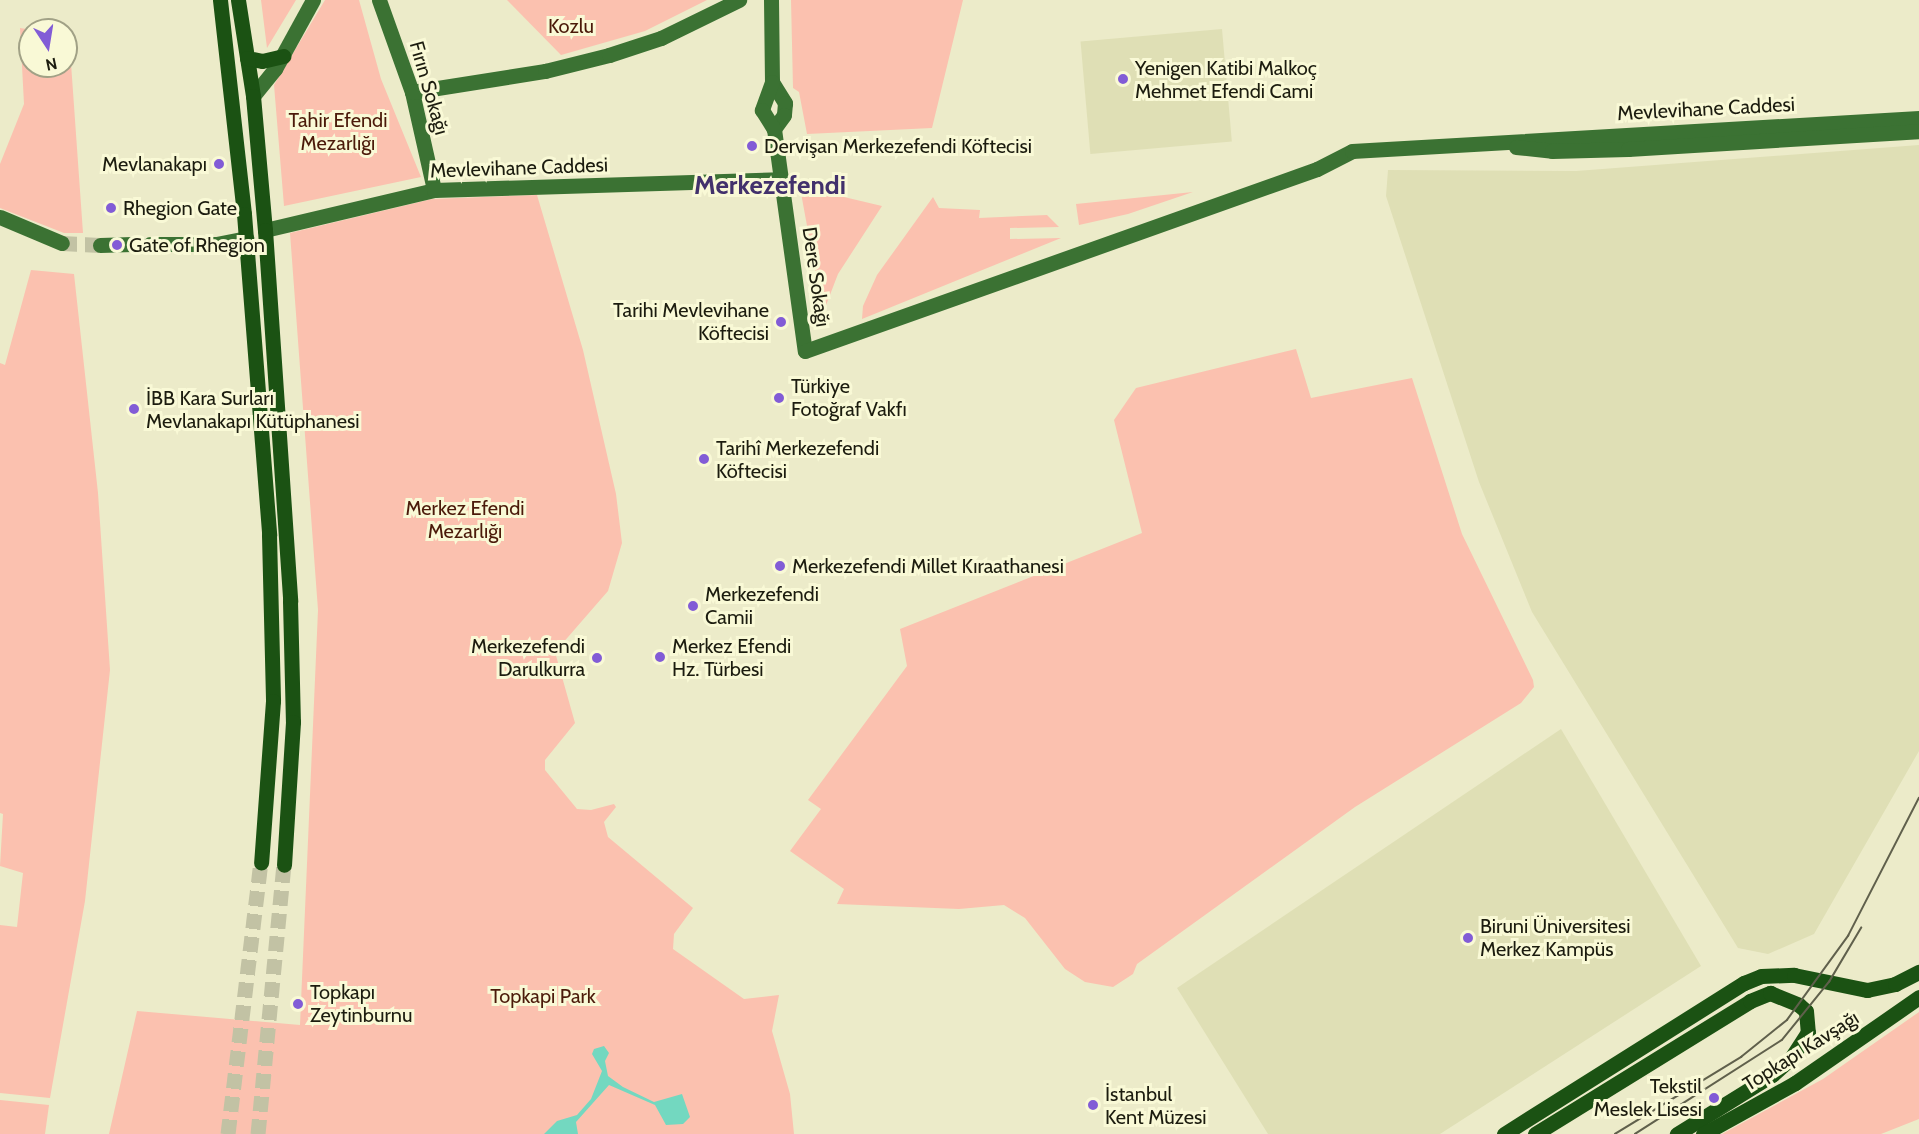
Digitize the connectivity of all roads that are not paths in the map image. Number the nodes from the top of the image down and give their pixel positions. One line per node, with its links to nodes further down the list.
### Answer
1 (220, 0): 11 (main road)
2 (238, 0): 8 (main road)
3 (313, 0): 7 (street)
4 (379, 0): 9 (street, Fırın Sokağı)
5 (739, 0): 9 (street)
6 (771, 0): 15 (street, Dere Sokağı)
7 (282, 56): 8 (main road); 10 (street)
8 (247, 58): 10 (main road)
9 (412, 92): 16 (street, Fırın Sokağı)
10 (253, 96): 11 (main road); 18 (main road)
11 (234, 110): 19 (main road)
12 (1919, 118): 14 (street, Mevlevihane Caddesi)
13 (1919, 131): 14 (street, Mevlevihane Caddesi)
14 (1495, 145): 24 (street, Mevlevihane Caddesi)
15 (780, 179): 16 (street, Mevlevihane Caddesi); 24 (street, Dere Sokağı)
16 (434, 190): 18 (street, Mevlevihane Caddesi)
17 (0, 217): 20 (street)
18 (265, 230): 19 (main road); 26 (main road)
19 (246, 238): 22 (street); 25 (main road)
20 (62, 243)
21 (132, 244): 23 (street)
22 (150, 244)
23 (100, 245)
24 (805, 351)
25 (261, 862)
26 (284, 865)
27 (1919, 972): 29 (main road)
28 (1919, 998): 32 (main road, Topkapı Kavşağı)
29 (1504, 1134)
30 (1535, 1134): 31 (main road)
31 (1677, 1134)
32 (1702, 1134)

